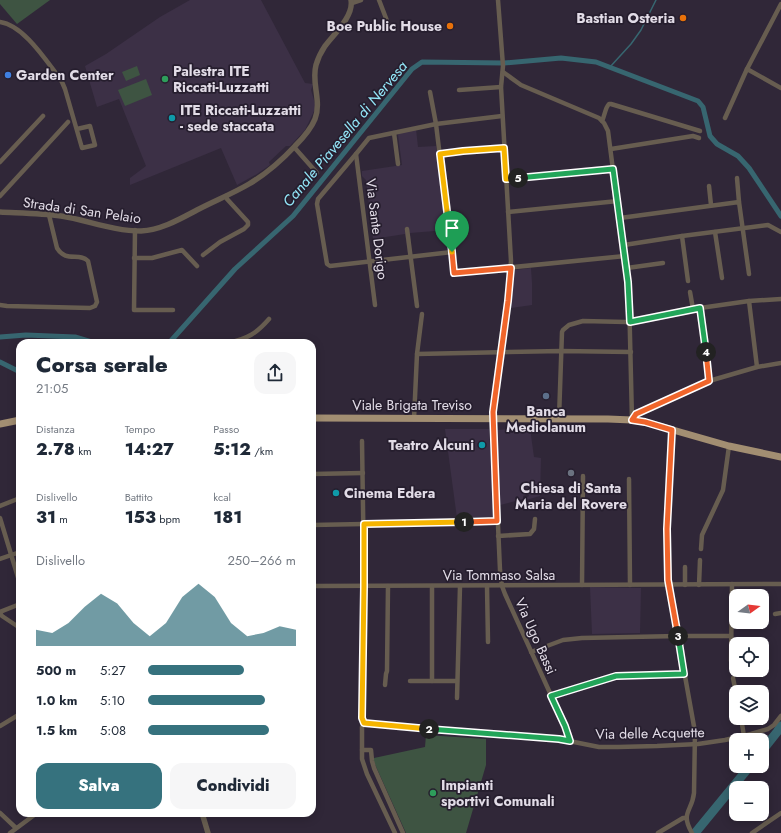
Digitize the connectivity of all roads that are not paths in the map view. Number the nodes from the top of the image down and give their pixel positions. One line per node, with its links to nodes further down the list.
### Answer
1 (361, 0): 4 (street)
2 (380, 0): 7 (street)
3 (498, 0): 8 (street, Via Ugo Bassi)
4 (352, 1): 24 (street, Strada di San Pelaio)
5 (781, 4): 9 (street)
6 (0, 22): 20 (street)
7 (389, 26)
8 (503, 69): 10 (street, Via Ugo Bassi); 17 (street)
9 (747, 69): 11 (street); 16 (street)
10 (501, 87): 12 (street); 15 (street, Via Ugo Bassi)
11 (781, 88)
12 (459, 90)
13 (430, 92): 19 (street)
14 (43, 116): 29 (street)
15 (502, 116): 19 (street); 25 (street, Via Ugo Bassi)
16 (725, 118)
17 (602, 121): 21 (street); 26 (street)
18 (68, 122): 36 (street)
19 (436, 124): 22 (street); 28 (street)
20 (77, 129): 20 (street)
21 (700, 131)
22 (394, 133): 27 (street); 30 (street)
23 (699, 138): 26 (street)
24 (294, 147): 32 (street); 37 (street, Strada di San Pelaio)
25 (504, 148): 28 (street); 34 (street, Via Ugo Bassi)
26 (610, 149): 31 (street)
27 (356, 154): 57 (street, Via Sante Dorigo); 57 (street)
28 (440, 154): 52 (street)
29 (0, 162)
30 (398, 164)
31 (613, 169): 34 (street); 38 (street)
32 (317, 173)
33 (737, 178): 39 (street)
34 (506, 179): 42 (street, Via Ugo Bassi)
35 (709, 186): 40 (street)
36 (0, 196)
37 (226, 196): 47 (street, Strada di San Pelaio); 53 (street)
38 (618, 201): 42 (street); 44 (street)
39 (739, 202): 40 (street); 45 (street)
40 (711, 205): 44 (street)
41 (0, 212): 43 (street, Strada di San Pelaio)
42 (508, 212): 60 (street, Via Ugo Bassi)
43 (49, 215): 47 (street, Strada di San Pelaio); 68 (street)
44 (620, 218): 51 (street)
45 (743, 228): 48 (street); 49 (street); 62 (street)
46 (407, 229): 54 (street)
47 (135, 230): 56 (street)
48 (715, 232): 50 (street); 63 (street)
49 (781, 232)
50 (682, 236): 51 (street); 64 (street)
51 (624, 246): 55 (street)
52 (452, 252): 54 (street); 60 (street)
53 (203, 255)
54 (410, 256): 57 (street); 70 (street)
55 (625, 256): 60 (street); 61 (street)
56 (134, 258): 59 (street); 73 (street)
57 (370, 261): 69 (street, Via Sante Dorigo)
58 (663, 263): 61 (street)
59 (197, 266)
60 (511, 268): 79 (street, Via Ugo Bassi)
61 (627, 268): 76 (street)
62 (749, 274)
63 (722, 278)
64 (688, 281)
65 (690, 292): 72 (street)
66 (781, 299): 67 (street)
67 (749, 301): 71 (street); 83 (street)
68 (0, 305)
69 (375, 305)
70 (417, 306)
71 (700, 308): 72 (street); 84 (street)
72 (693, 309): 76 (street)
73 (173, 310)
74 (422, 314): 81 (street)
75 (269, 319): 77 (street)
76 (630, 322): 78 (street); 80 (street)
77 (242, 339)
78 (561, 351): 79 (street); 80 (street); 87 (street)
79 (501, 352): 81 (street); 86 (street, Via Ugo Bassi)
80 (631, 352): 89 (street)
81 (417, 354): 88 (street)
82 (781, 364): 83 (street)
83 (758, 367): 84 (street)
84 (709, 381): 89 (street)
85 (316, 418): 88 (main road, Viale Brigata Treviso)
86 (492, 418): 87 (main road, Viale Brigata Treviso); 88 (main road, Viale Brigata Treviso); 104 (street, Via Ugo Bassi)
87 (559, 418): 89 (main road, Viale Brigata Treviso)
88 (414, 419)
89 (632, 420): 92 (main road, Viale Brigata Treviso)
90 (16, 421): 91 (main road)
91 (0, 424)
92 (672, 430): 94 (main road, Viale Brigata Treviso); 119 (street)
93 (362, 440): 96 (street)
94 (729, 446): 95 (main road, Viale Brigata Treviso); 108 (street)
95 (781, 458)
96 (363, 473): 97 (street); 105 (street)
97 (316, 474)
98 (583, 476): 117 (street)
99 (629, 479): 118 (street)
100 (16, 500): 101 (street)
101 (0, 506)
102 (0, 518): 110 (street)
103 (535, 519): 107 (street)
104 (497, 521): 105 (street); 107 (street, Via Ugo Bassi)
105 (364, 524): 106 (street); 123 (street)
106 (316, 525)
107 (498, 536): 128 (street, Via Ugo Bassi)
108 (701, 549)
109 (16, 553): 110 (street)
110 (11, 555): 111 (street); 114 (street)
111 (0, 559)
112 (700, 560): 121 (street)
113 (685, 567): 120 (street)
114 (16, 571)
115 (732, 584): 116 (street, Via Tommaso Salsa); 121 (street, Via Tommaso Salsa); 135 (street)
116 (781, 584)
117 (582, 585): 118 (street, Via Tommaso Salsa); 128 (street, Via Tommaso Salsa)
118 (630, 585): 119 (street, Via Tommaso Salsa)
119 (668, 585): 120 (street, Via Tommaso Salsa); 134 (street)
120 (685, 585): 121 (street, Via Tommaso Salsa)
121 (699, 585)
122 (316, 586): 123 (street, Via Tommaso Salsa)
123 (364, 586): 124 (street, Via Tommaso Salsa); 149 (street)
124 (388, 586): 125 (street, Via Tommaso Salsa); 144 (street)
125 (432, 586): 126 (street, Via Tommaso Salsa); 141 (street)
126 (460, 586): 127 (street, Via Tommaso Salsa); 142 (street)
127 (487, 586): 128 (street, Via Tommaso Salsa); 136 (street)
128 (502, 586): 137 (street, Via Ugo Bassi)
129 (16, 606): 130 (street)
130 (0, 613): 133 (street)
131 (781, 613): 132 (street)
132 (775, 614)
133 (16, 625)
134 (678, 636): 135 (street); 137 (street); 138 (street)
135 (731, 636)
136 (488, 642)
137 (531, 652): 145 (street, Via Ugo Bassi)
138 (684, 674): 145 (street); 154 (street)
139 (733, 678): 143 (street)
140 (410, 681): 141 (street)
141 (432, 681): 142 (street)
142 (457, 681): 146 (street)
143 (734, 685)
144 (385, 686)
145 (551, 696): 153 (street, Via Ugo Bassi)
146 (457, 698)
147 (16, 716): 150 (street)
148 (781, 716): 151 (street, Via delle Acquette)
149 (364, 723): 153 (street, Via delle Acquette); 155 (street)
150 (0, 726)
151 (753, 733)
152 (729, 739): 154 (street, Via delle Acquette)
153 (570, 741): 154 (street, Via delle Acquette)
154 (695, 744): 160 (street)
155 (362, 750): 164 (street); 165 (street)
156 (0, 813): 161 (street)
157 (781, 813): 168 (street)
158 (31, 817): 161 (street)
159 (203, 817): 163 (street)
160 (686, 818): 166 (street); 167 (street)
161 (16, 828): 162 (street)
162 (10, 833)
163 (208, 833)
164 (395, 833)
165 (404, 833)
166 (658, 833)
167 (692, 833)
168 (752, 833)

